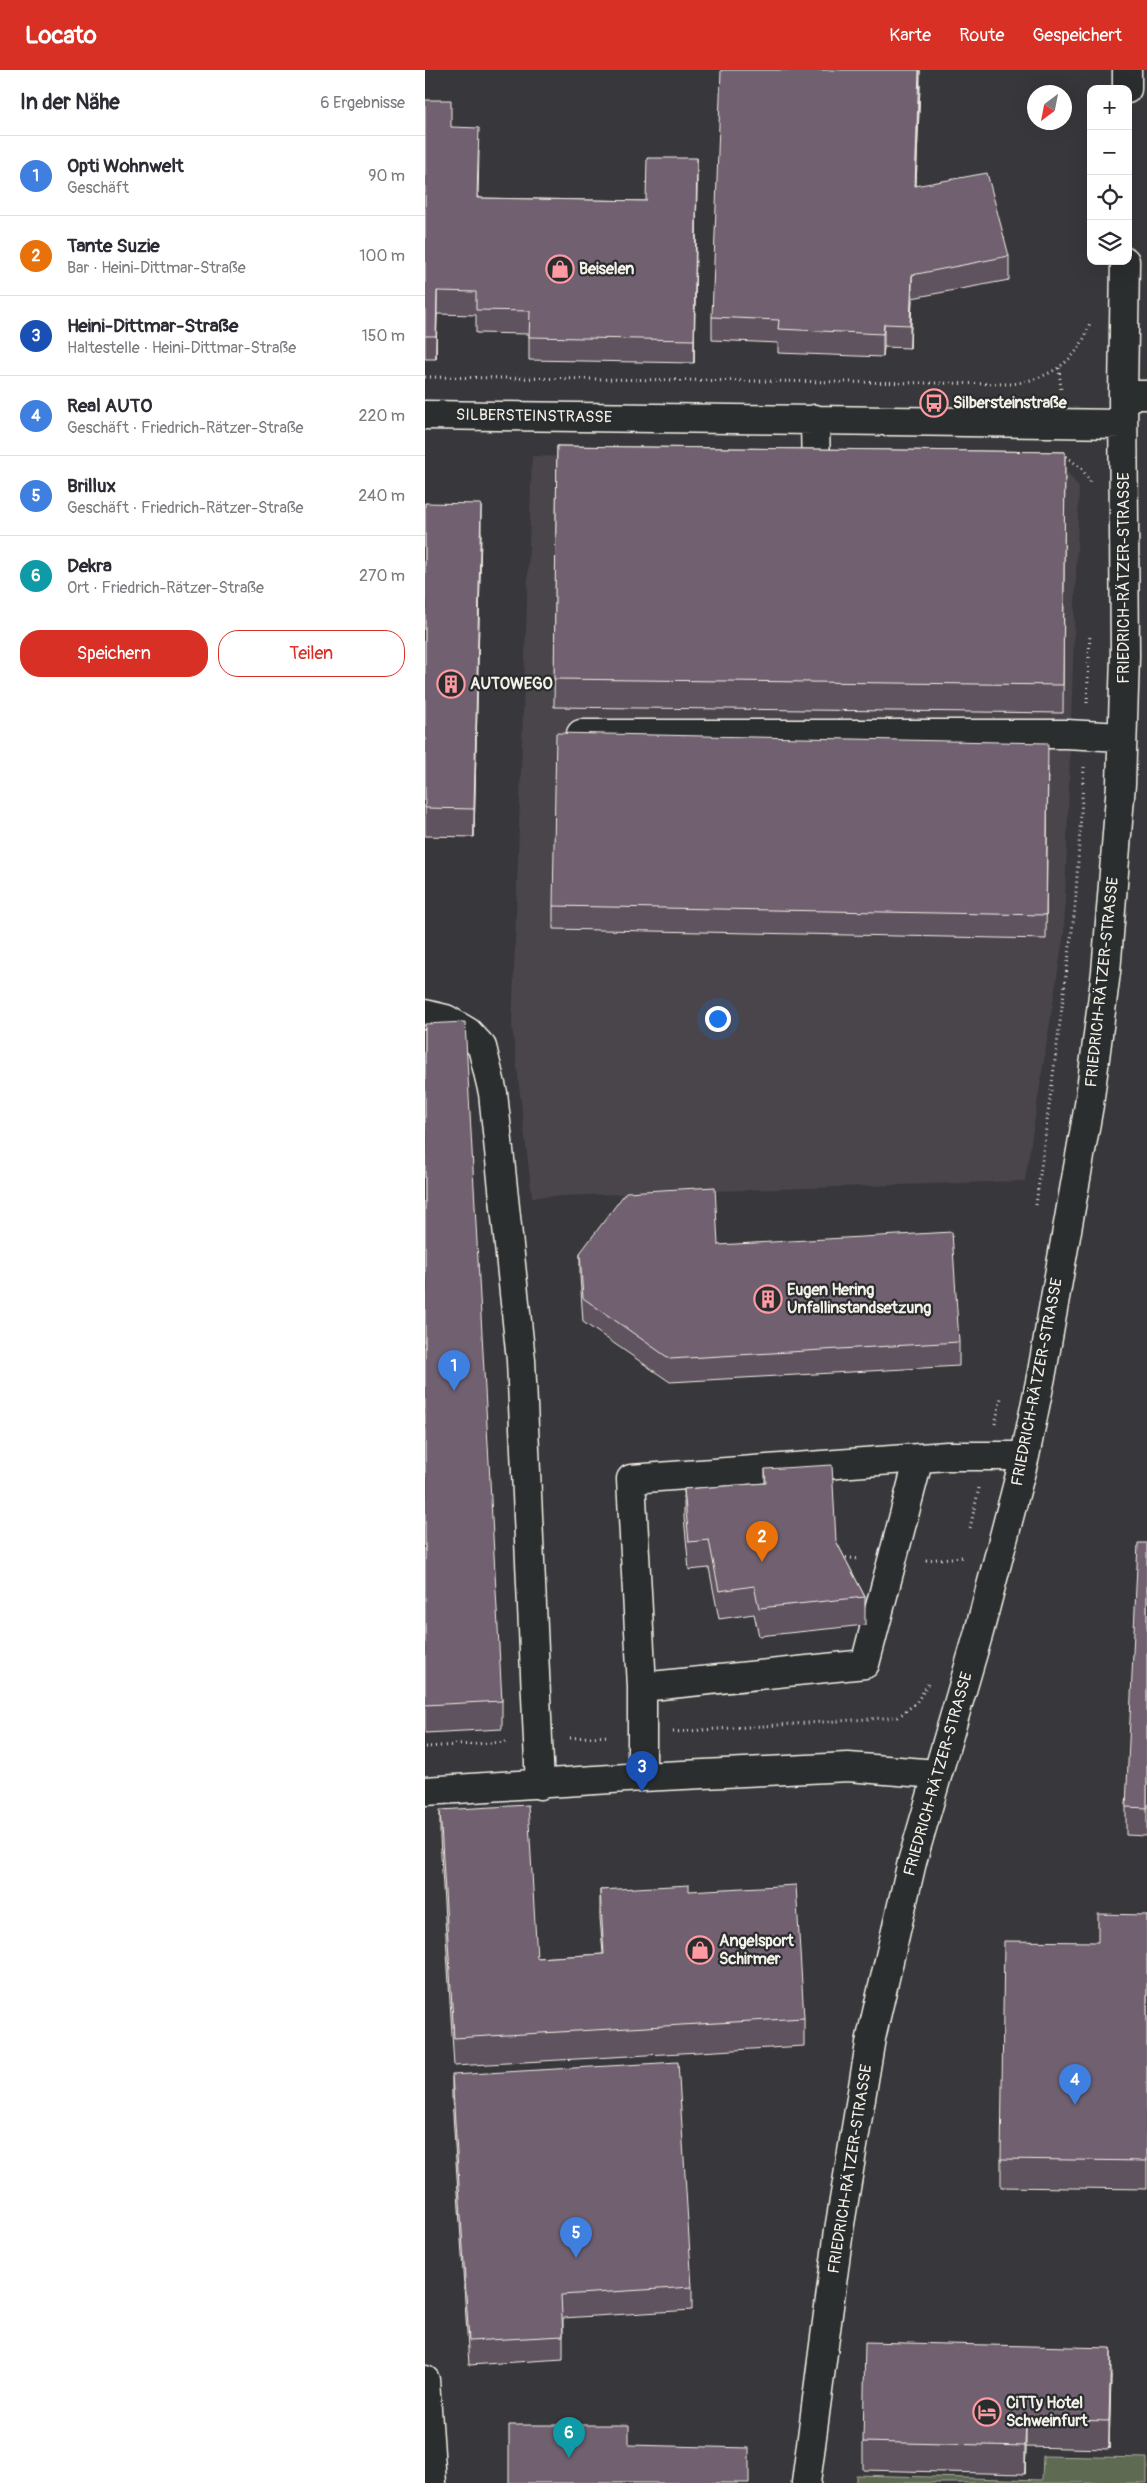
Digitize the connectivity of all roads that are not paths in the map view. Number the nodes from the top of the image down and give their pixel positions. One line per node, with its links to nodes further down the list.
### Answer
1 (1127, 70): 2 (street)
2 (1127, 85)
3 (1125, 265): 4 (street, FRIEDRICH-RÄTZER-STRASSE)
4 (1135, 395): 7 (street, FRIEDRICH-RÄTZER-STRASSE)
5 (425, 415): 6 (street, SILBERSTEINSTRASSE)
6 (815, 420): 7 (street, SILBERSTEINSTRASSE); 8 (street)
7 (1123, 424): 10 (street, FRIEDRICH-RÄTZER-STRASSE)
8 (816, 477)
9 (581, 734): 10 (street)
10 (1122, 737): 12 (street, FRIEDRICH-RÄTZER-STRASSE)
11 (425, 1014): 17 (street)
12 (1025, 1456): 13 (street); 15 (street, FRIEDRICH-RÄTZER-STRASSE)
13 (919, 1458): 14 (street); 14 (street)
14 (642, 1687): 16 (street)
15 (937, 1774): 16 (street); 21 (street, FRIEDRICH-RÄTZER-STRASSE)
16 (642, 1777): 17 (street)
17 (540, 1785): 18 (street)
18 (425, 1791)
19 (425, 2380): 20 (street)
20 (432, 2483)
21 (806, 2483)

